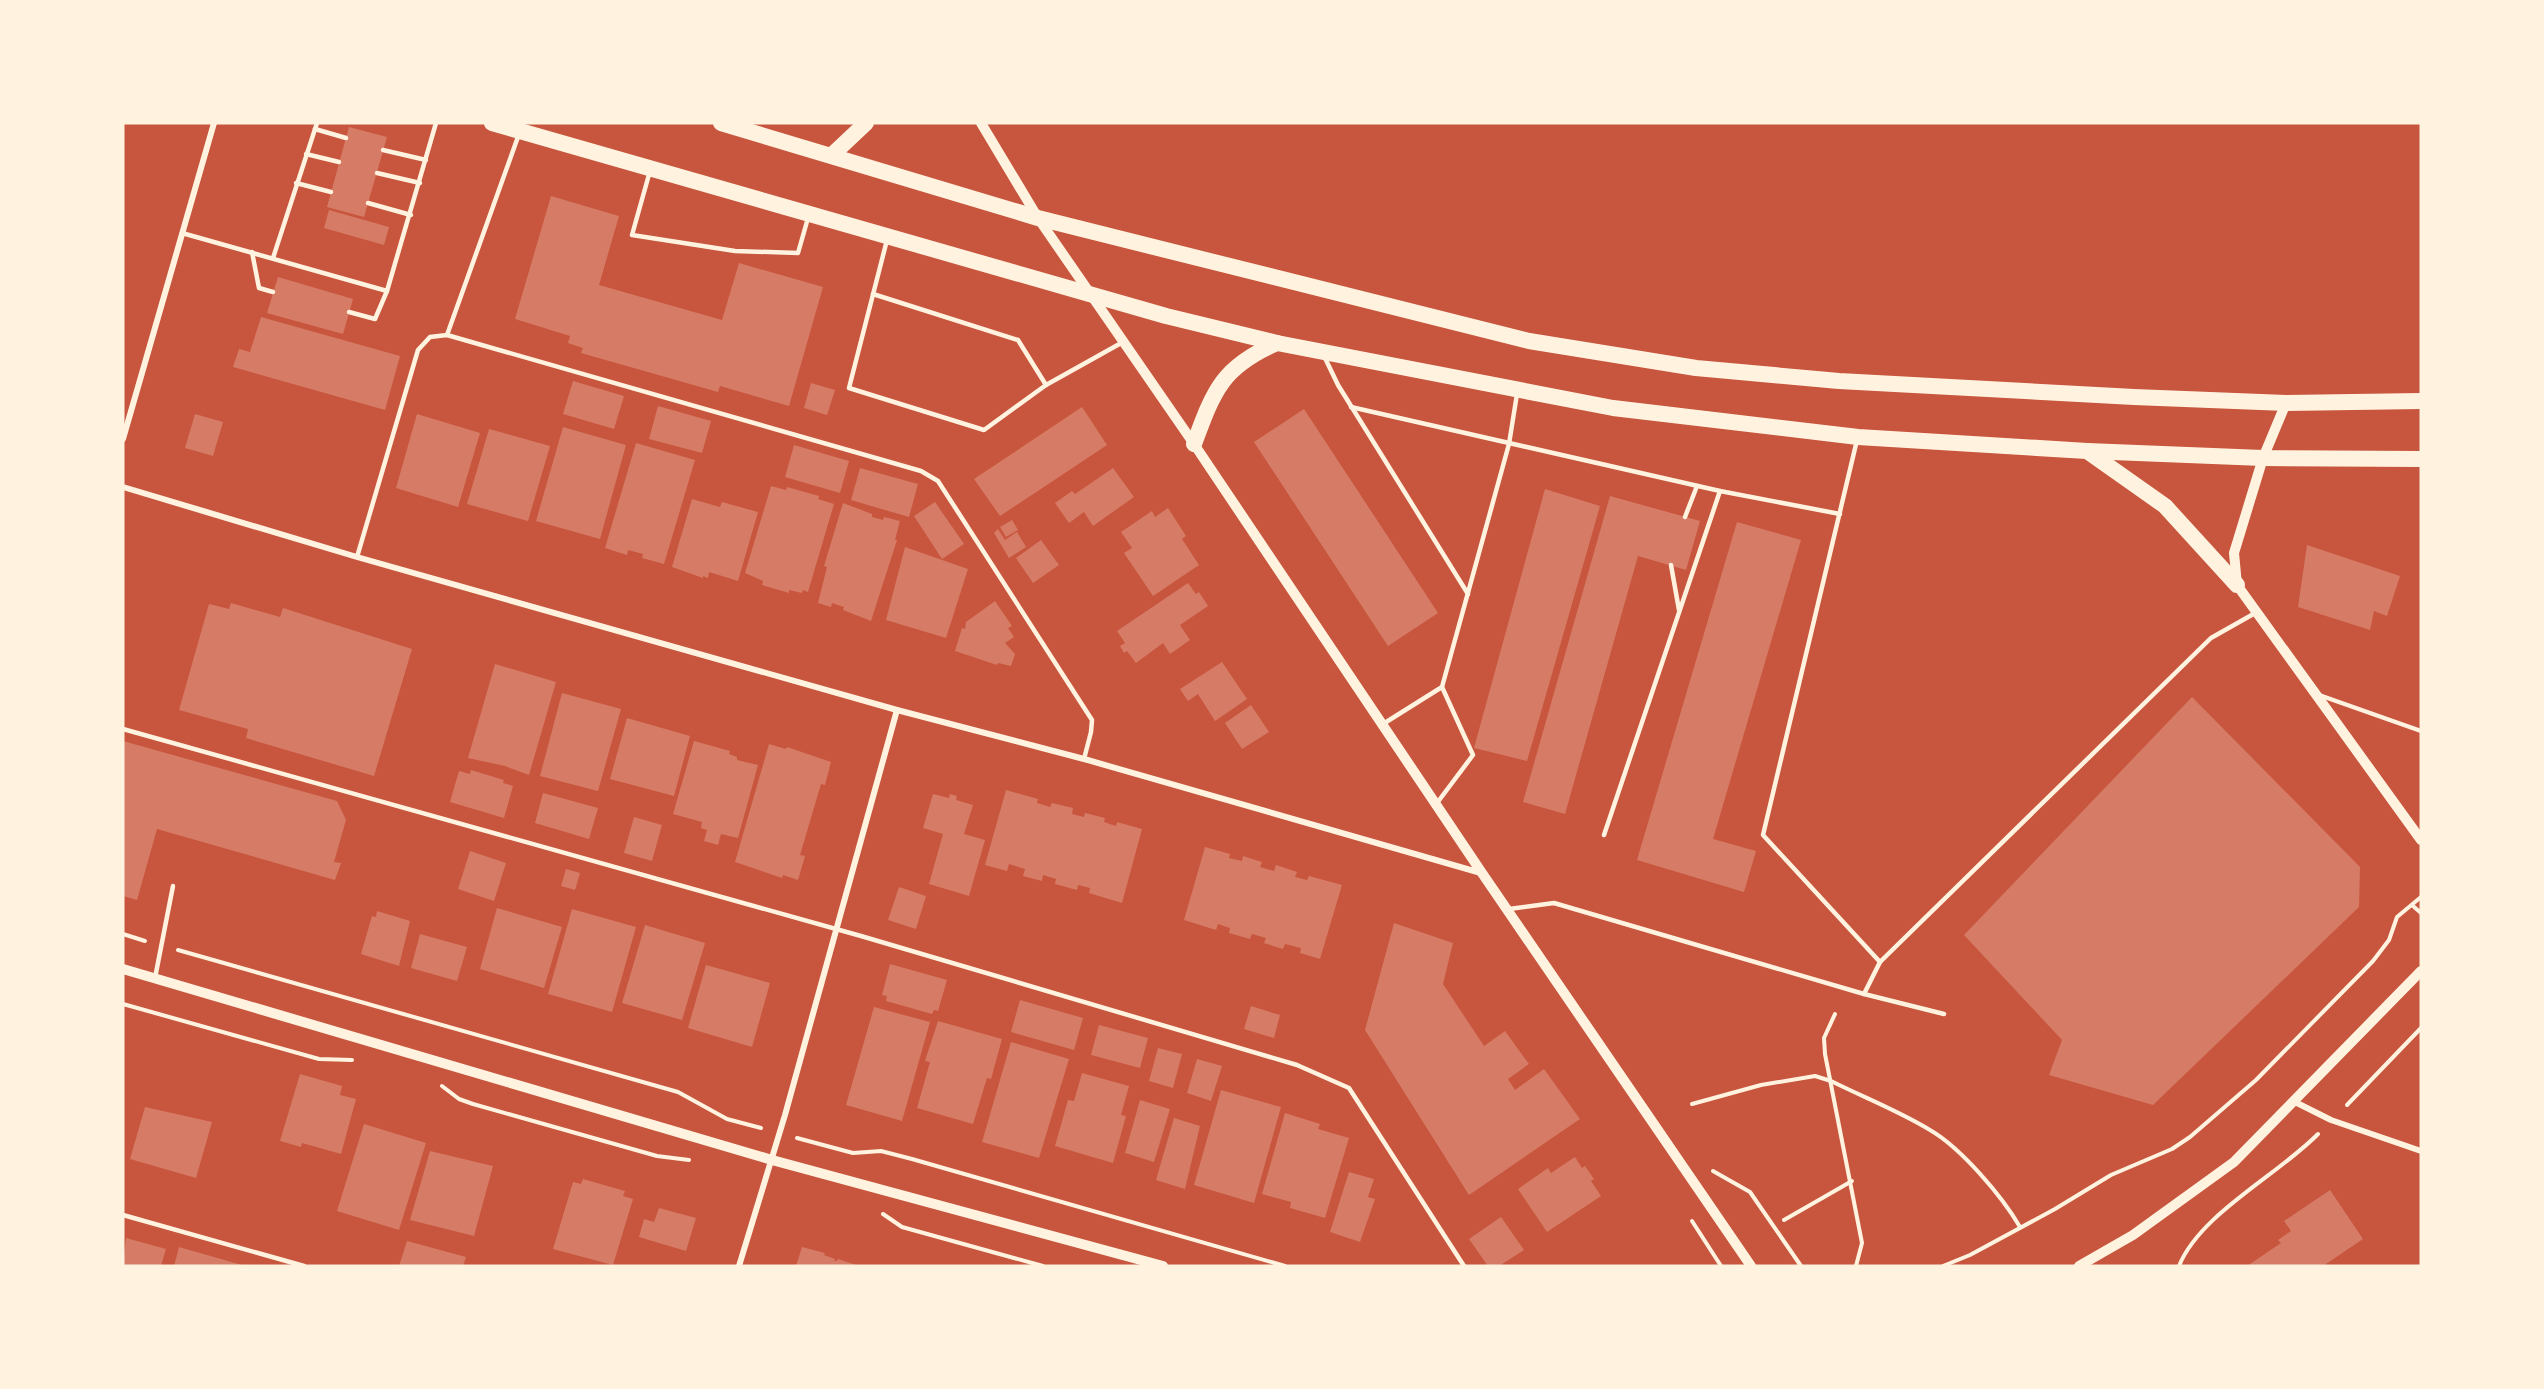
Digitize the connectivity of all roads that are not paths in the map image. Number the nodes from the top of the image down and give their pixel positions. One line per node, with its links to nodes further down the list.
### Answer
1 (214, 123): 25 (street)
2 (317, 123): 8 (lane)
3 (436, 123): 14 (lane)
4 (492, 123): 9 (highway)
5 (721, 123): 13 (highway)
6 (866, 123): 13 (highway)
7 (981, 123): 24 (street)
8 (315, 129): 10 (lane); 12 (lane)
9 (520, 131): 16 (highway); 34 (lane)
10 (346, 138)
11 (383, 150): 14 (lane)
12 (306, 154): 15 (lane); 18 (lane)
13 (832, 155): 24 (highway)
14 (426, 160): 19 (lane)
15 (339, 162)
16 (651, 168): 22 (highway); 22 (lane)
17 (377, 173): 19 (lane)
18 (297, 183): 20 (lane); 28 (lane)
19 (420, 183): 23 (lane)
20 (331, 192)
21 (369, 203): 23 (lane)
22 (809, 214): 26 (highway)
23 (411, 215): 29 (lane)
24 (1038, 218): 32 (street); 41 (highway)
25 (182, 233): 27 (lane); 44 (street)
26 (888, 236): 31 (lane); 32 (highway)
27 (252, 252): 28 (lane); 30 (lane)
28 (273, 258): 29 (lane)
29 (387, 291): 33 (lane)
30 (273, 292)
31 (873, 294): 38 (lane); 38 (lane)
32 (1090, 294): 35 (street); 36 (highway)
33 (349, 312)
34 (447, 334): 55 (lane); 67 (lane)
35 (1123, 342): 38 (lane); 45 (street)
36 (1277, 344): 37 (highway); 45 (highway)
37 (1323, 352): 39 (highway); 42 (lane)
38 (1046, 385)
39 (1517, 391): 43 (highway); 46 (lane)
40 (2421, 400): 41 (highway)
41 (2286, 403): 48 (street)
42 (1351, 407): 46 (lane); 58 (lane)
43 (1858, 437): 47 (highway); 53 (lane)
44 (123, 439)
45 (1194, 444): 64 (street)
46 (1509, 444): 50 (lane); 58 (lane)
47 (2087, 451): 48 (highway); 57 (highway)
48 (2263, 458): 49 (highway); 57 (street)
49 (2421, 459)
50 (1697, 486): 52 (lane); 54 (lane)
51 (123, 487): 55 (street)
52 (1720, 491): 53 (lane); 59 (lane)
53 (1840, 514): 75 (lane)
54 (1685, 517)
55 (357, 557): 63 (street)
56 (1671, 565): 59 (lane)
57 (2237, 585): 60 (street)
58 (1468, 594): 61 (lane)
59 (1679, 612): 69 (lane)
60 (2257, 612): 62 (street); 75 (lane)
61 (1442, 687): 64 (lane); 68 (lane)
62 (2316, 694): 66 (lane); 70 (street)
63 (897, 710): 67 (street); 74 (street)
64 (1383, 725): 68 (street)
65 (123, 729): 74 (lane)
66 (2421, 731)
67 (1084, 759): 71 (street)
68 (1436, 804): 71 (street)
69 (1604, 835)
70 (2421, 840)
71 (1482, 873): 73 (street)
72 (173, 886): 78 (lane)
73 (1507, 910): 79 (lane); 89 (street)
74 (835, 929): 83 (street); 88 (lane)
75 (1880, 963): 79 (lane)
76 (123, 969): 78 (street)
77 (2421, 971): 81 (street)
78 (155, 978): 83 (street)
79 (1864, 994): 80 (lane)
80 (1944, 1014)
81 (2295, 1102): 82 (street); 90 (street)
82 (2421, 1151)
83 (772, 1160): 86 (street); 87 (street)
84 (123, 1215): 85 (lane)
85 (304, 1266)
86 (739, 1266)
87 (1163, 1266)
88 (1464, 1266)
89 (1751, 1266)
90 (2079, 1266)

